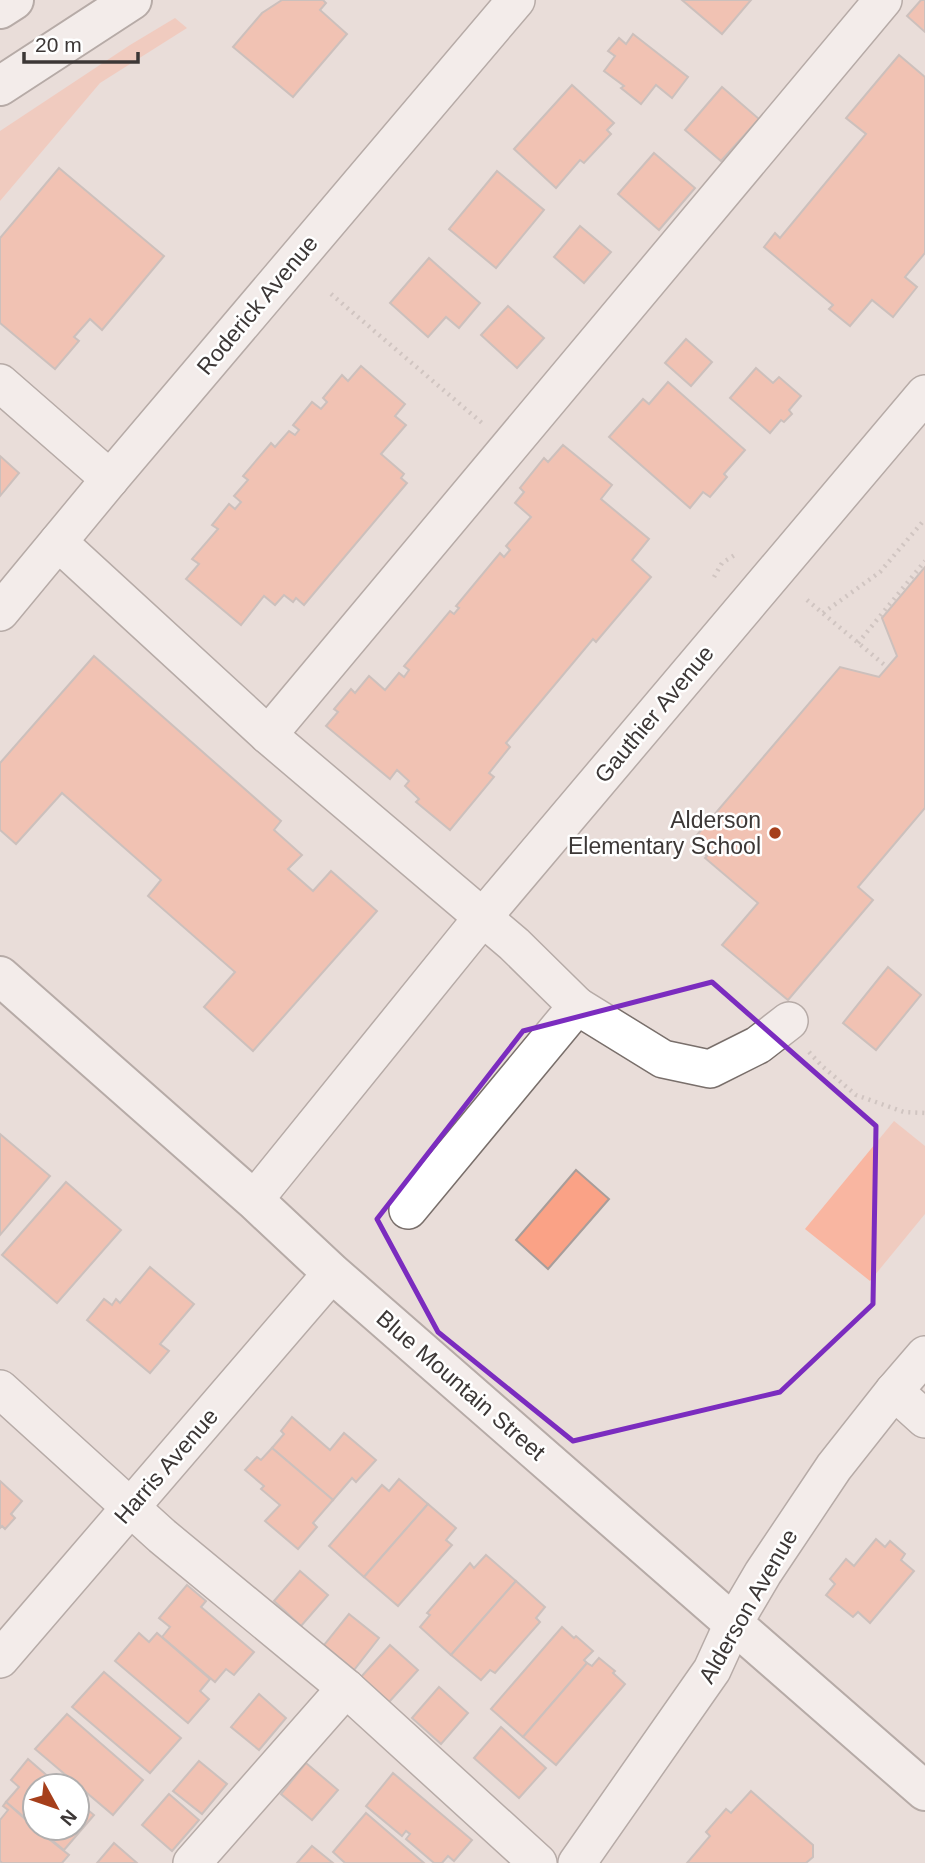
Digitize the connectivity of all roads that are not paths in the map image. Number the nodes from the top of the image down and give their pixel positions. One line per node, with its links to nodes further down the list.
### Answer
1 (14, 0): 5 (main road)
2 (132, 0): 6 (main road)
3 (516, 0): 9 (street, Roderick Avenue)
4 (883, 0): 12 (street)
5 (0, 9)
6 (0, 86)
7 (0, 383): 9 (street)
8 (925, 394): 13 (street, Gauthier Avenue)
9 (110, 478): 10 (street, Roderick Avenue)
10 (58, 542): 11 (street, Roderick Avenue); 12 (street)
11 (0, 612)
12 (268, 735): 13 (street)
13 (482, 918): 15 (street); 17 (street, Gauthier Avenue)
14 (0, 975): 17 (main road, Blue Mountain Street)
15 (577, 1006): 16 (street); 18 (street)
16 (795, 1032)
17 (254, 1200): 19 (main road, Blue Mountain Street)
18 (408, 1210)
19 (332, 1273): 24 (street, Harris Avenue); 25 (main road, Blue Mountain Street)
20 (925, 1355): 22 (street, Alderson Avenue)
21 (0, 1389): 24 (street)
22 (894, 1391): 23 (street); 25 (street, Alderson Avenue)
23 (925, 1419)
24 (131, 1507): 26 (street, Harris Avenue); 27 (street)
25 (733, 1624): 28 (main road, Blue Mountain Street); 31 (street, Alderson Avenue)
26 (0, 1659)
27 (346, 1688): 29 (street); 30 (street)
28 (925, 1791)
29 (192, 1863)
30 (538, 1863)
31 (577, 1863)

